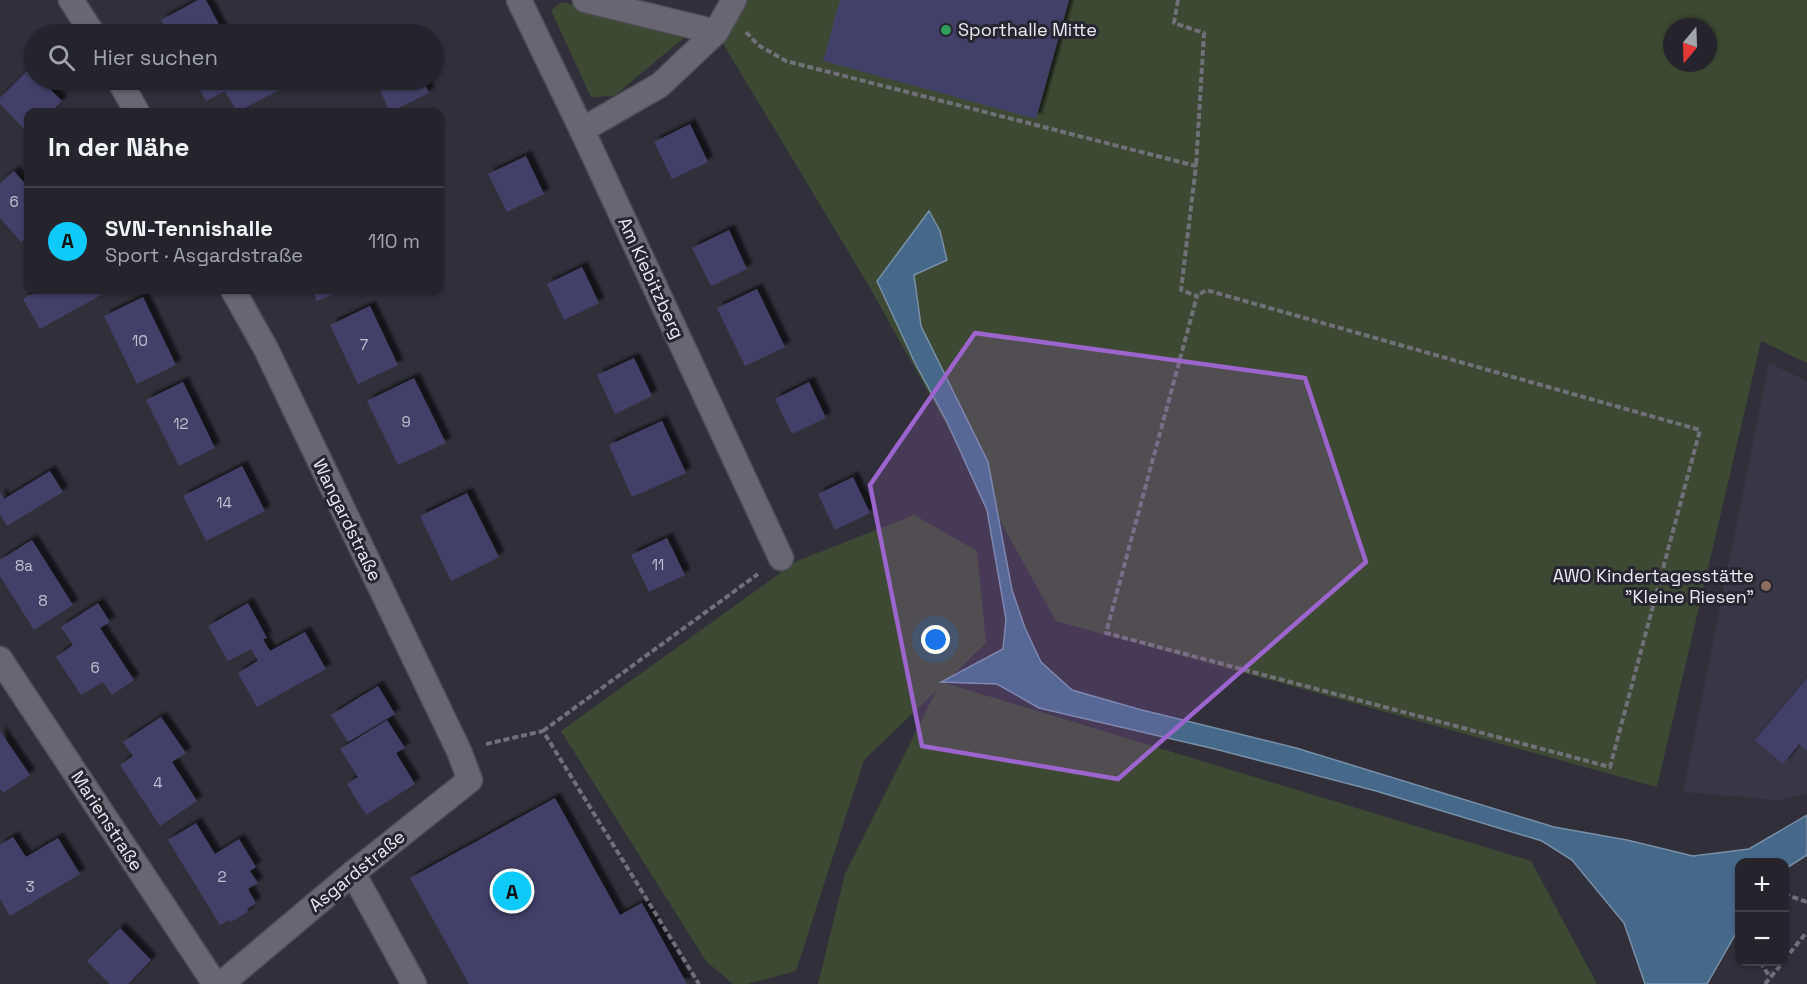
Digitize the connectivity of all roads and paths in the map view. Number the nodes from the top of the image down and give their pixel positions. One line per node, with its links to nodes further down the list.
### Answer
1 (71, 0): 6 (street)
2 (519, 0): 10 (street, Am Kiebitzberg)
3 (585, 0): 7 (street)
4 (1178, 0): 11 (path)
5 (730, 6): 7 (street); 11 (path)
6 (87, 24)
7 (716, 32): 10 (street)
8 (125, 90): 9 (street)
9 (135, 108)
10 (582, 130): 14 (street, Am Kiebitzberg)
11 (1196, 166): 13 (path)
12 (235, 294): 17 (street, Wangardstraße)
13 (1197, 296): 13 (path)
14 (781, 558): 16 (path)
15 (0, 659): 26 (street, Marienstraße)
16 (543, 731): 17 (path); 29 (path)
17 (459, 751): 18 (street, Asgardstraße)
18 (352, 873): 27 (street, Asgardstraße); 28 (street)
19 (1789, 895): 20 (path)
20 (1807, 902)
21 (1807, 932): 22 (path)
22 (1789, 955)
23 (1762, 966): 25 (path)
24 (1780, 966): 25 (path)
25 (1770, 978): 30 (path)
26 (215, 984)
27 (221, 984)
28 (414, 984)
29 (699, 984)
30 (1765, 984)

